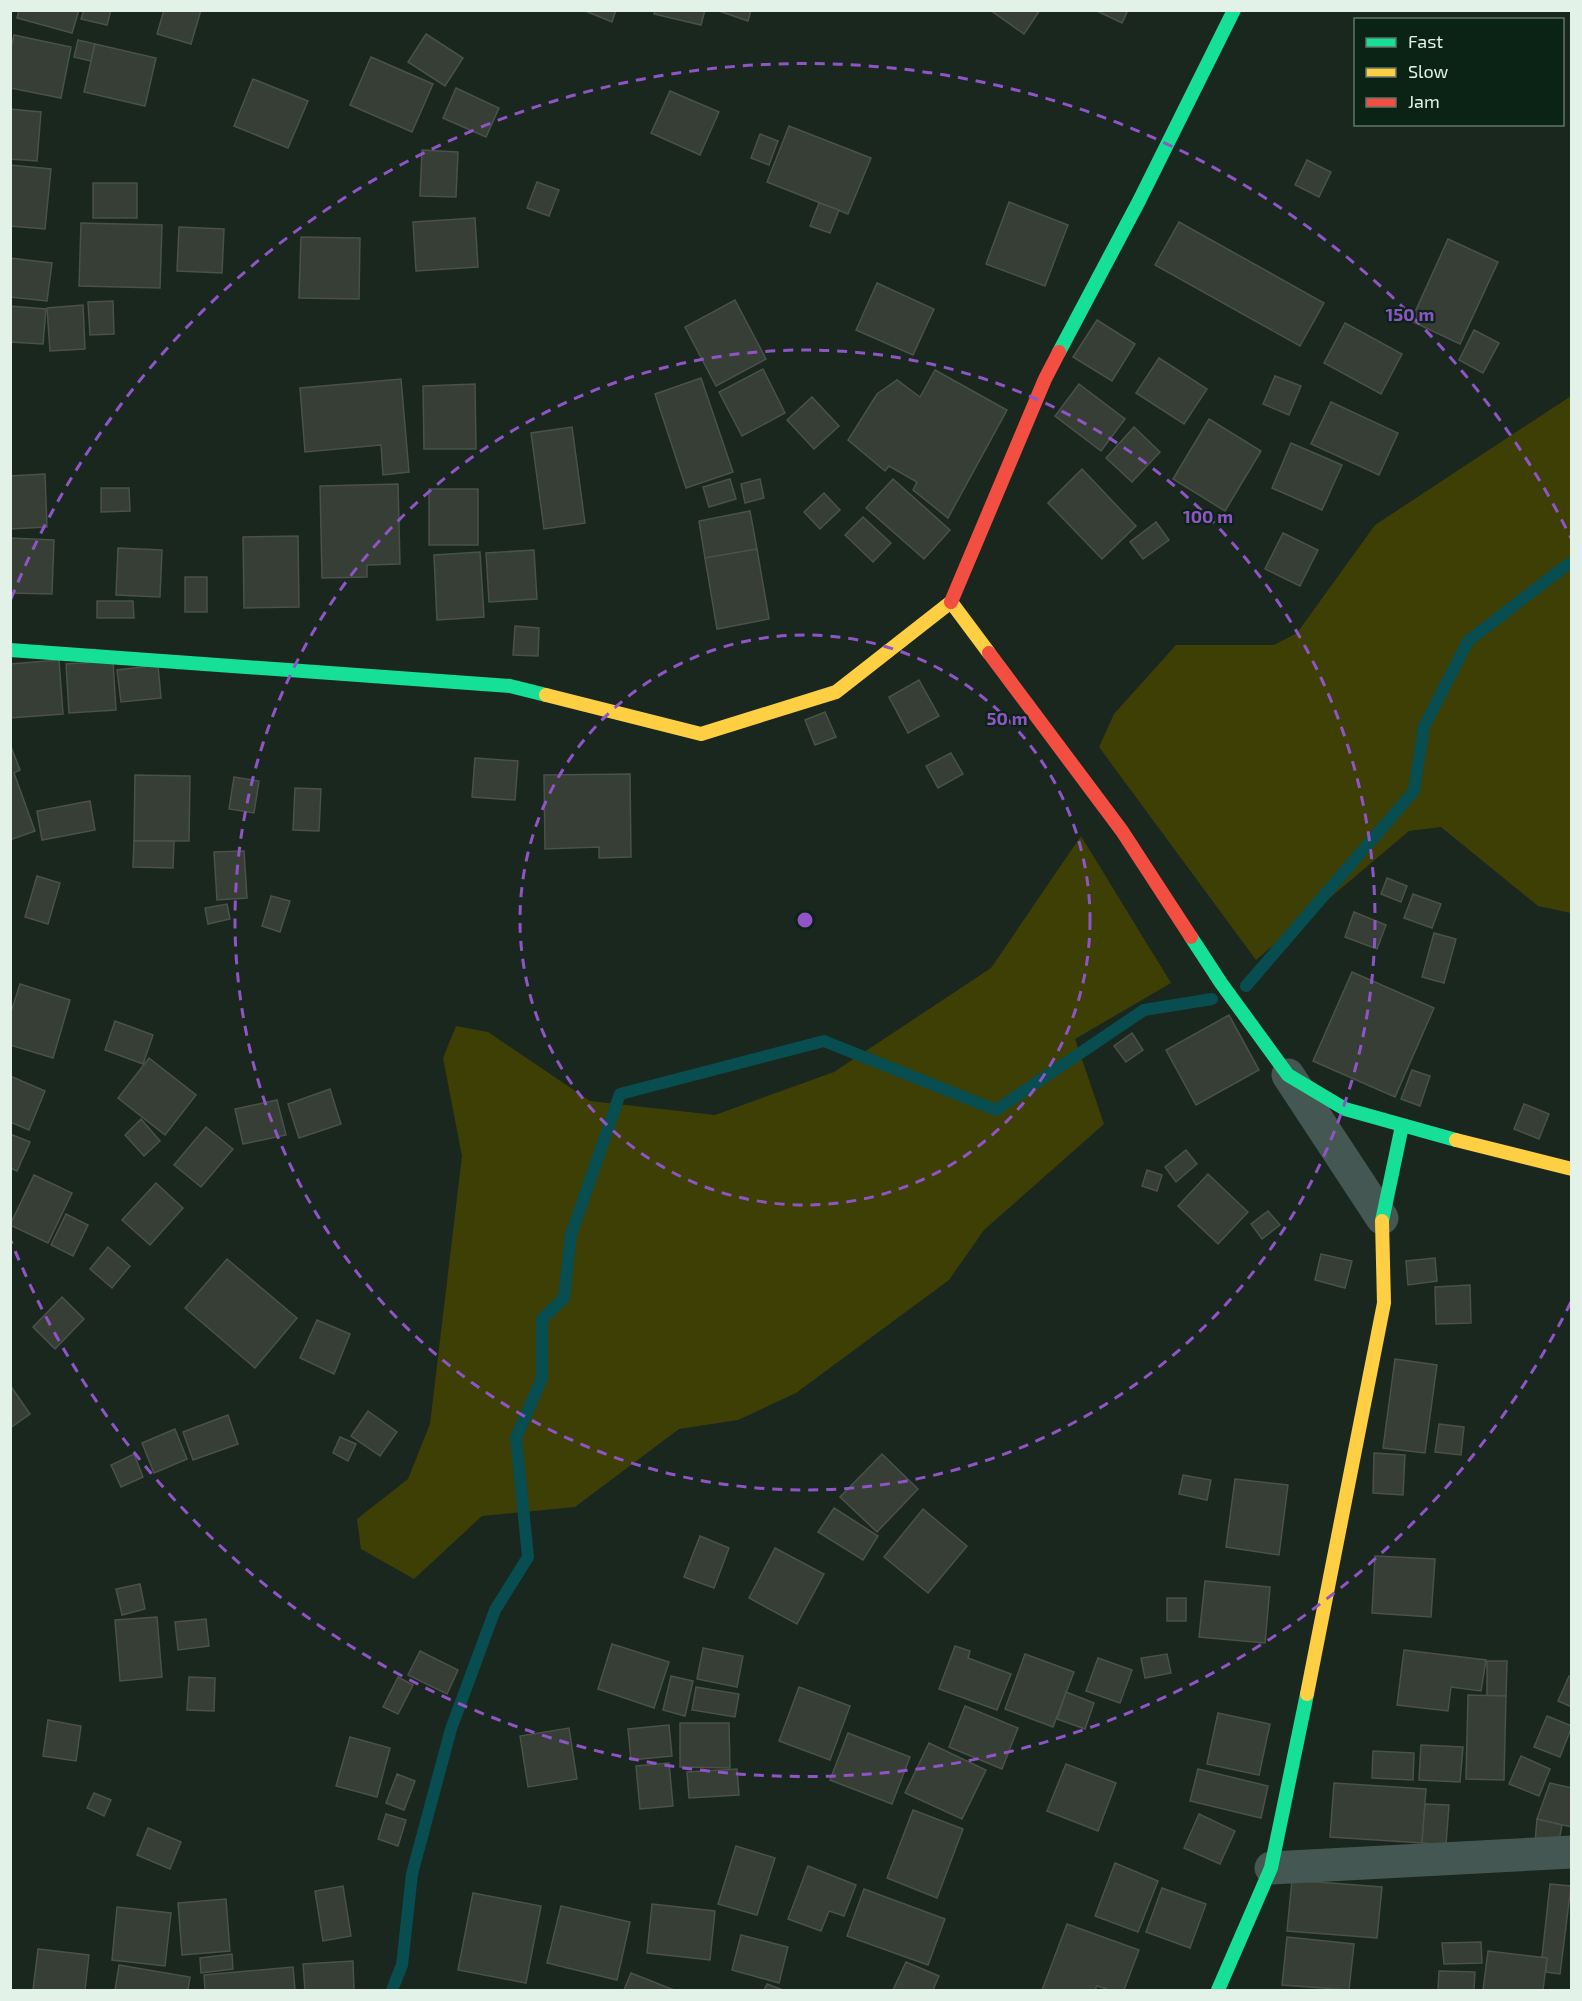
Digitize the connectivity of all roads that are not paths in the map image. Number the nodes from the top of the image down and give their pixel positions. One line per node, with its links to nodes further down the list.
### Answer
1 (1234, 10): 2 (street)
2 (951, 602): 3 (street); 4 (street)
3 (10, 650)
4 (1288, 1075): 5 (street); 7 (street)
5 (1402, 1126): 6 (street); 7 (street)
6 (1572, 1169)
7 (1382, 1218): 9 (street)
8 (1572, 1852): 9 (street)
9 (1271, 1868): 10 (street)
10 (1218, 1990)

